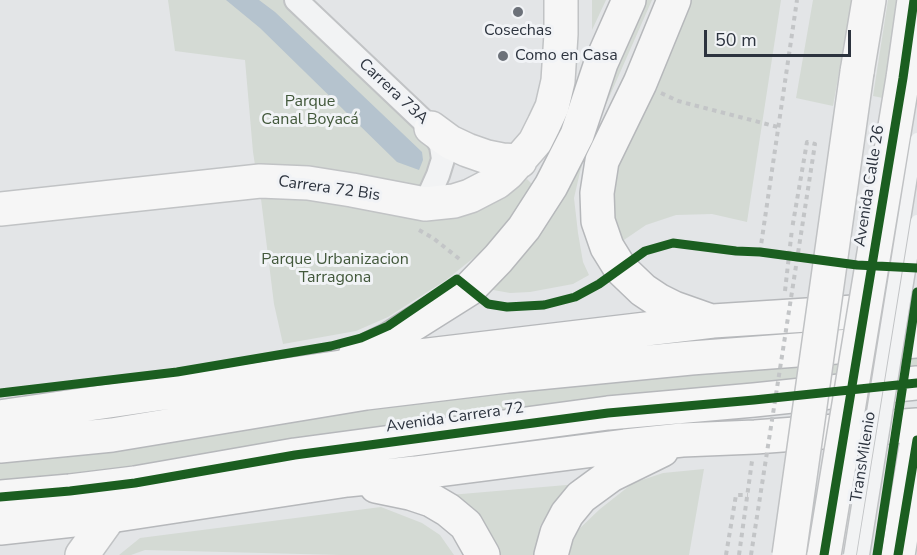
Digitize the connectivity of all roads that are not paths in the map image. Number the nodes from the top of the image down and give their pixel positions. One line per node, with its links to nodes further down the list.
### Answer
1 (296, 0): 7 (street, Carrera 73A)
2 (561, 0): 9 (main road, Carrera 72 Bis)
3 (629, 0): 16 (main road)
4 (674, 0): 14 (main road)
5 (869, 0): 33 (main road, Avenida Calle 26, bridge)
6 (914, 0): 34 (main road, Avenida Calle 26, bridge)
7 (431, 128): 9 (main road); 10 (street, Carrera 73A)
8 (917, 139): 35 (lane, TransMilenio, bridge)
9 (520, 161): 10 (main road, Carrera 72 Bis)
10 (425, 204): 11 (main road, Carrera 72 Bis)
11 (0, 209)
12 (917, 221): 36 (lane, TransMilenio, bridge)
13 (917, 308): 14 (main road)
14 (713, 321): 16 (main road)
15 (917, 341): 20 (main road, Avenida Carrera 72)
16 (326, 368): 17 (main road)
17 (246, 380): 19 (main road); 20 (main road)
18 (917, 383): 24 (main road, Avenida Carrera 72)
19 (0, 417)
20 (187, 422): 25 (main road, Avenida Carrera 72)
21 (917, 425): 22 (main road)
22 (682, 440): 26 (main road); 32 (main road)
23 (917, 440): 37 (main road)
24 (398, 442): 26 (main road); 27 (main road, Avenida Carrera 72)
25 (0, 446)
26 (347, 480): 28 (main road); 31 (main road)
27 (0, 497)
28 (111, 516): 29 (main road); 30 (main road)
29 (0, 528)
30 (82, 555)
31 (483, 555)
32 (551, 555)
33 (789, 555)
34 (824, 555)
35 (850, 555)
36 (863, 555)
37 (898, 555)

